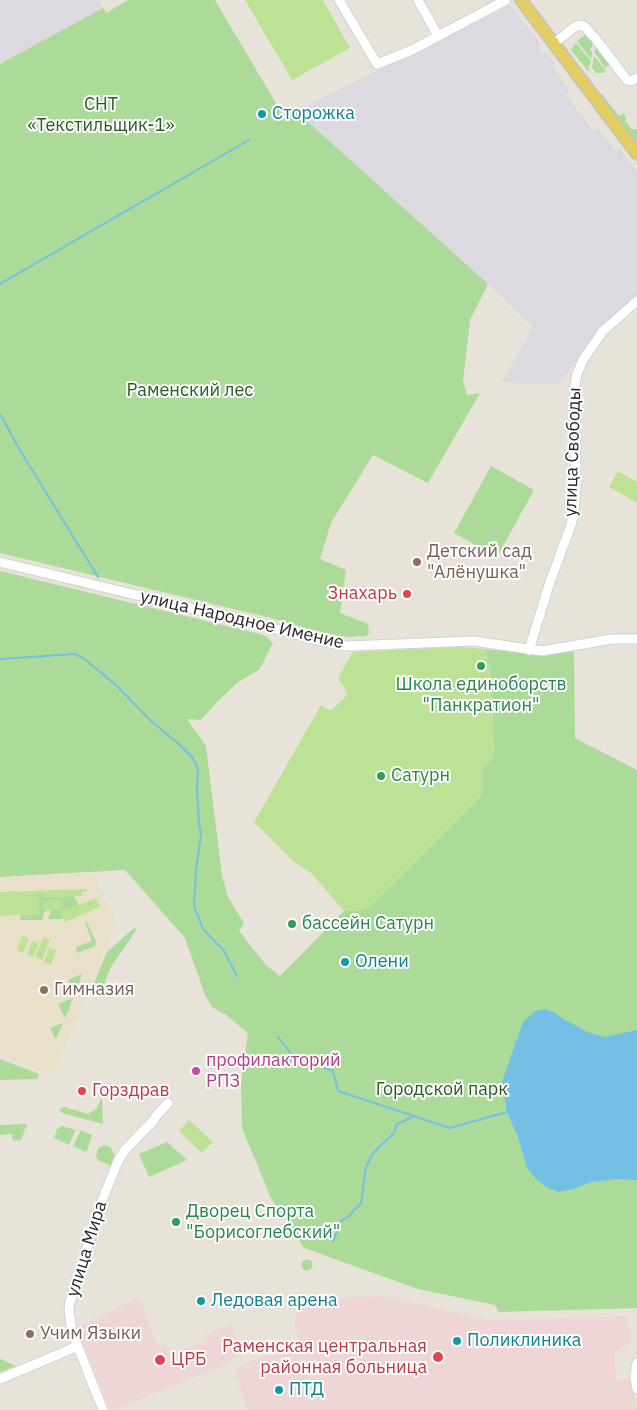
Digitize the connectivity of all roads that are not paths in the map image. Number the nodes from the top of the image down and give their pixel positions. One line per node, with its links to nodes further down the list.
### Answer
1 (339, 0): 5 (street)
2 (418, 0): 5 (street)
3 (506, 0): 5 (street)
4 (521, 0): 6 (main road)
5 (438, 36)
6 (554, 43): 7 (street); 8 (main road)
7 (637, 78)
8 (637, 154)
9 (637, 301): 12 (street, улица Свободы)
10 (0, 562): 12 (street, улица Народное Имение)
11 (637, 639): 12 (street, улица Народное Имение)
12 (529, 650)
13 (168, 1103): 14 (street, улица Мира)
14 (78, 1346): 16 (street); 18 (street, улица Мира)
15 (637, 1363): 17 (street)
16 (0, 1379)
17 (637, 1389)
18 (103, 1410)

